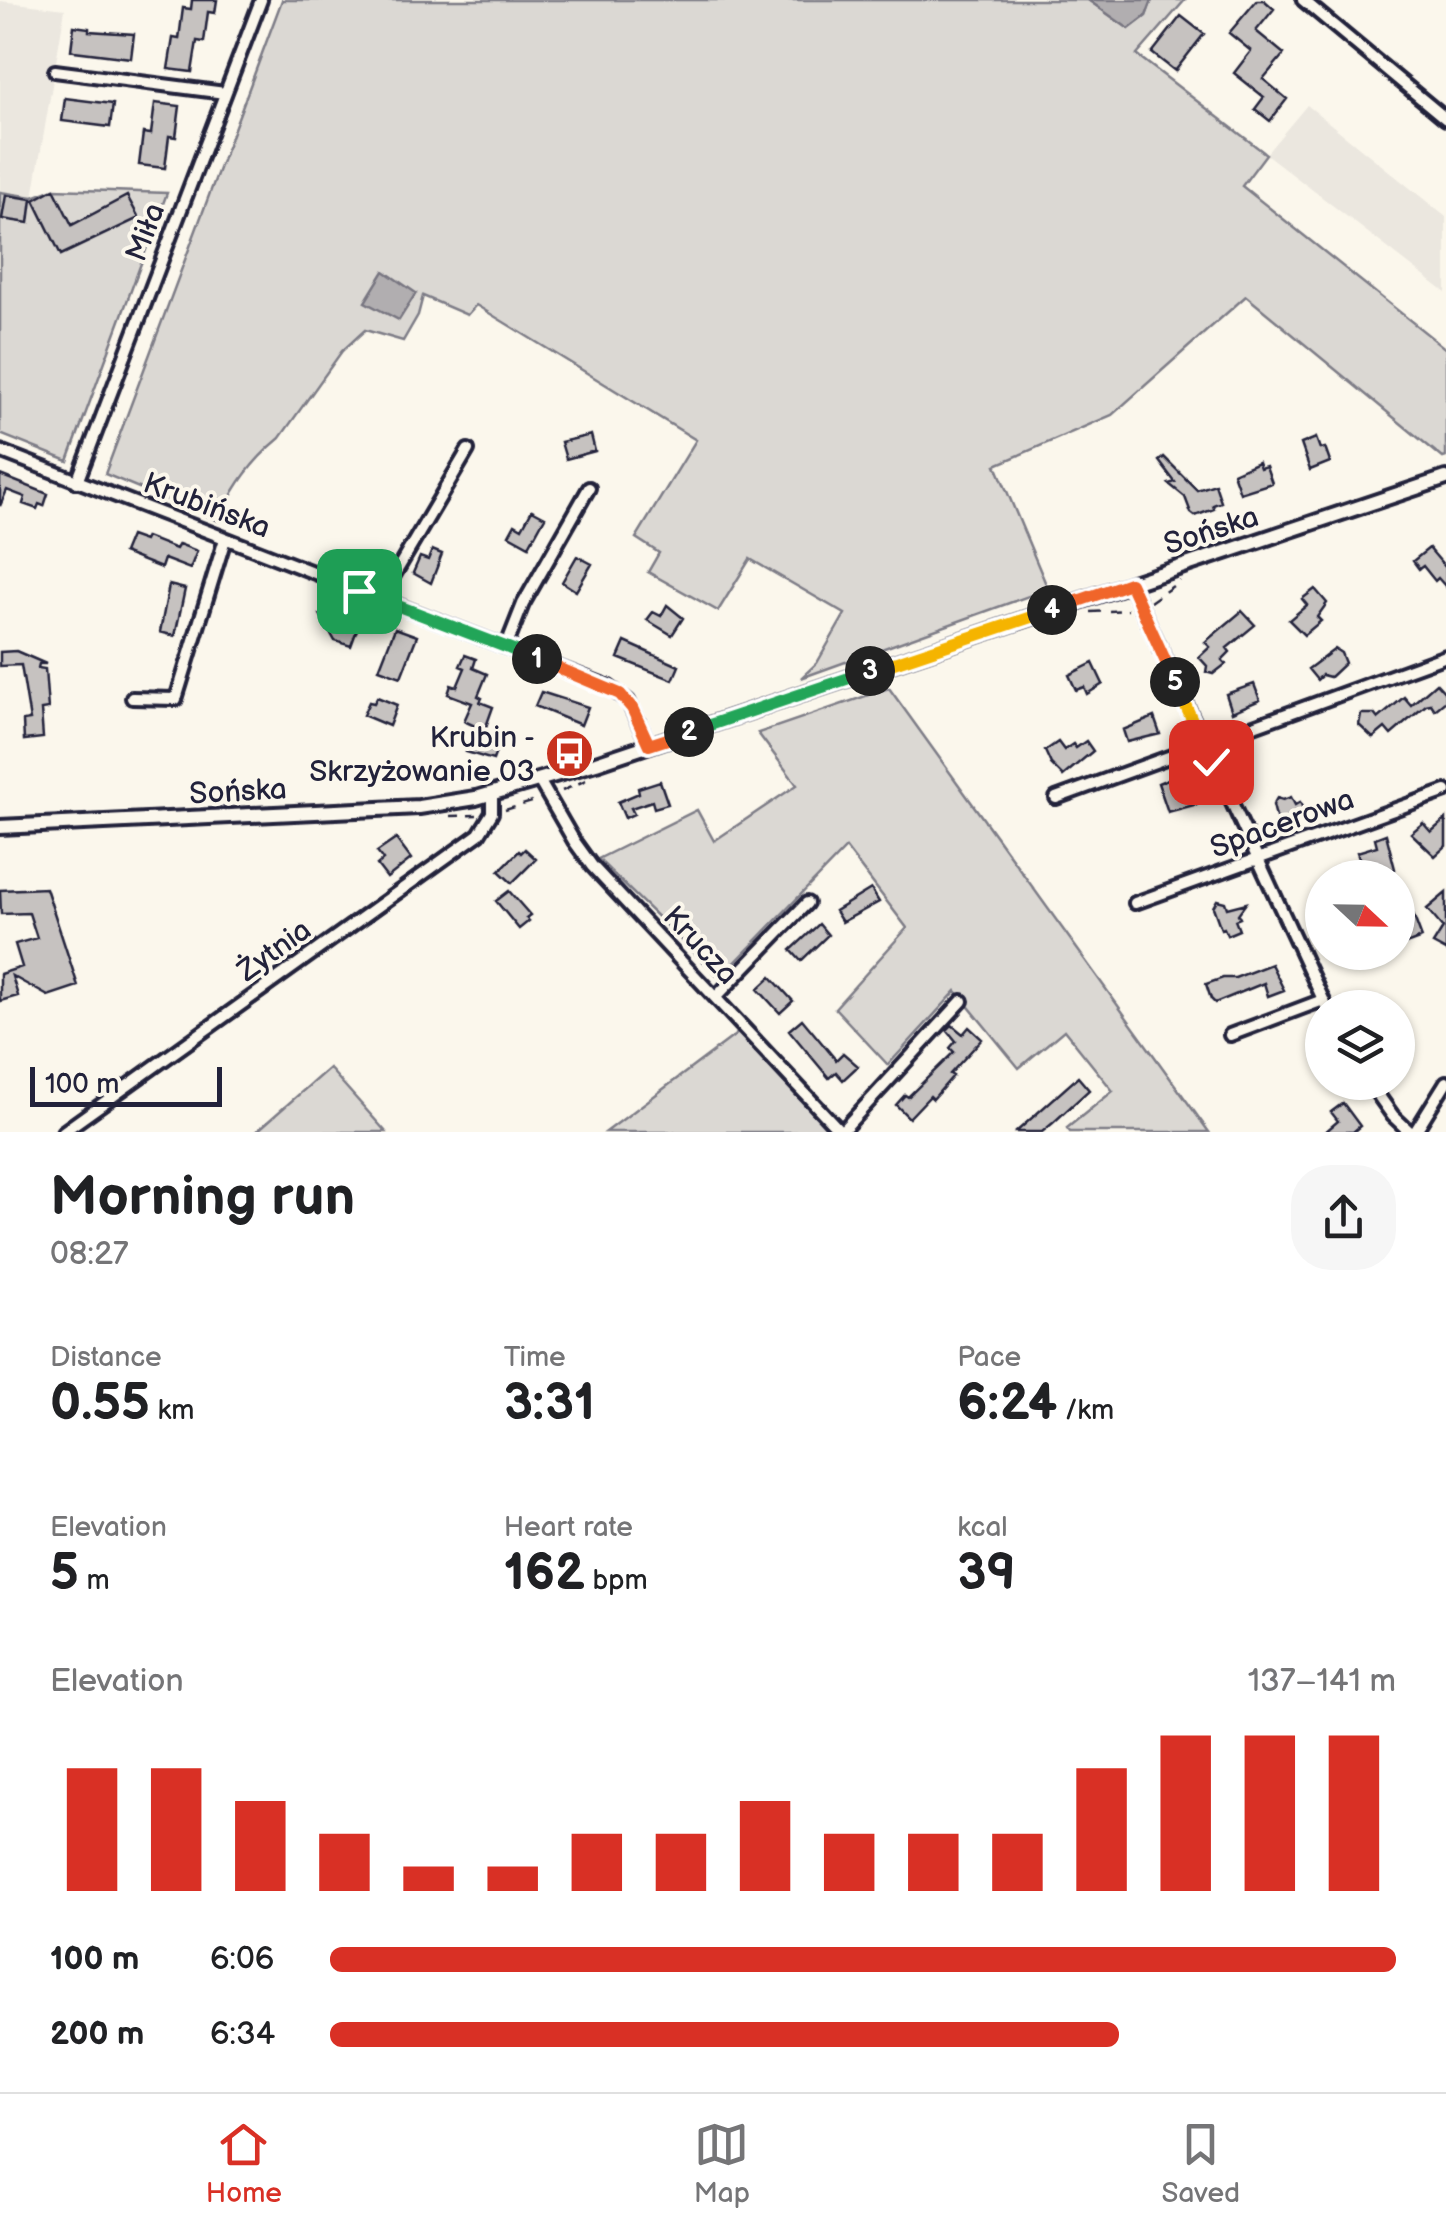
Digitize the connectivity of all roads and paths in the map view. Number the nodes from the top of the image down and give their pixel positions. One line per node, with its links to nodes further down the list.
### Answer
1 (261, 0): 4 (street, Miła)
2 (1303, 0): 5 (street)
3 (55, 71): 4 (street)
4 (225, 93): 9 (street, Miła)
5 (1446, 119)
6 (468, 450): 13 (street)
7 (0, 451): 9 (street, Krubińska)
8 (1446, 478): 12 (street, Sońska)
9 (77, 482): 11 (street, Krubińska)
10 (589, 488): 14 (street)
11 (226, 539): 13 (street, Krubińska); 16 (street)
12 (1130, 583): 17 (street, Sońska); 18 (street)
13 (380, 599): 14 (street, Krubińska)
14 (506, 647): 17 (street, Krubińska)
15 (1446, 656): 18 (street)
16 (132, 698)
17 (649, 745): 19 (street, Sońska)
18 (1203, 745): 22 (street); 24 (street)
19 (540, 782): 21 (street, Sońska); 28 (street, Krucza)
20 (1446, 790): 24 (street, Spacerowa)
21 (492, 794): 23 (street, Sońska); 34 (street, Żytnia)
22 (1056, 798)
23 (0, 826)
24 (1258, 859): 26 (street, Spacerowa); 27 (street)
25 (807, 903): 28 (street)
26 (1134, 903)
27 (1319, 990)
28 (716, 997): 35 (street, Krucza)
29 (962, 1001): 35 (street)
30 (1305, 1011): 31 (street)
31 (1230, 1035)
32 (1446, 1082): 36 (street)
33 (1384, 1100): 36 (street)
34 (63, 1132)
35 (841, 1132)
36 (1412, 1132)

